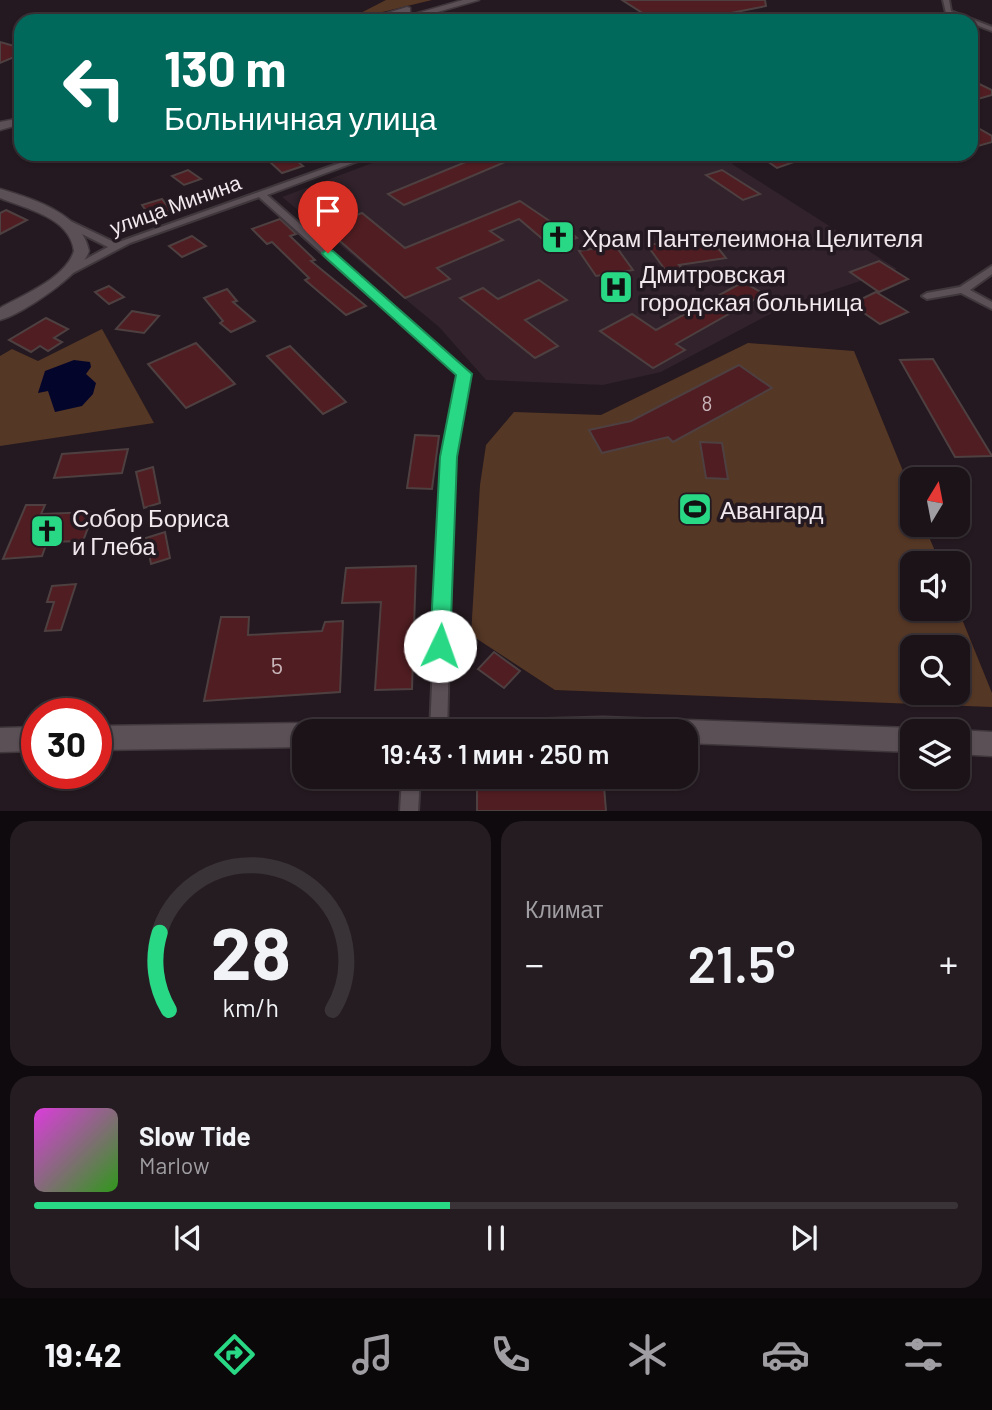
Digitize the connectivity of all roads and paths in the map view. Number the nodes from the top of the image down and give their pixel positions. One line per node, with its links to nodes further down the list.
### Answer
1 (444, 0): 4 (main road); 5 (main road)
2 (474, 0): 4 (main road)
3 (946, 0): 7 (street)
4 (454, 5): 6 (main road)
5 (392, 14)
6 (421, 14)
7 (953, 14)
8 (354, 161): 10 (street, улица Минина)
9 (0, 193): 11 (main road)
10 (262, 195): 12 (street, улица Минина); 19 (street)
11 (61, 221): 12 (street); 14 (main road)
12 (116, 246): 14 (street, улица Минина)
13 (992, 269): 15 (street)
14 (66, 273): 18 (main road, улица Минина)
15 (963, 290): 16 (street); 17 (street)
16 (927, 296)
17 (992, 306)
18 (0, 315)
19 (438, 719)
20 (698, 732): 25 (main road)
21 (292, 734): 22 (main road)
22 (112, 738)
23 (21, 739): 24 (main road)
24 (0, 740)
25 (900, 740)
26 (970, 743): 27 (main road)
27 (992, 744)
28 (410, 789): 29 (street)
29 (409, 811)

